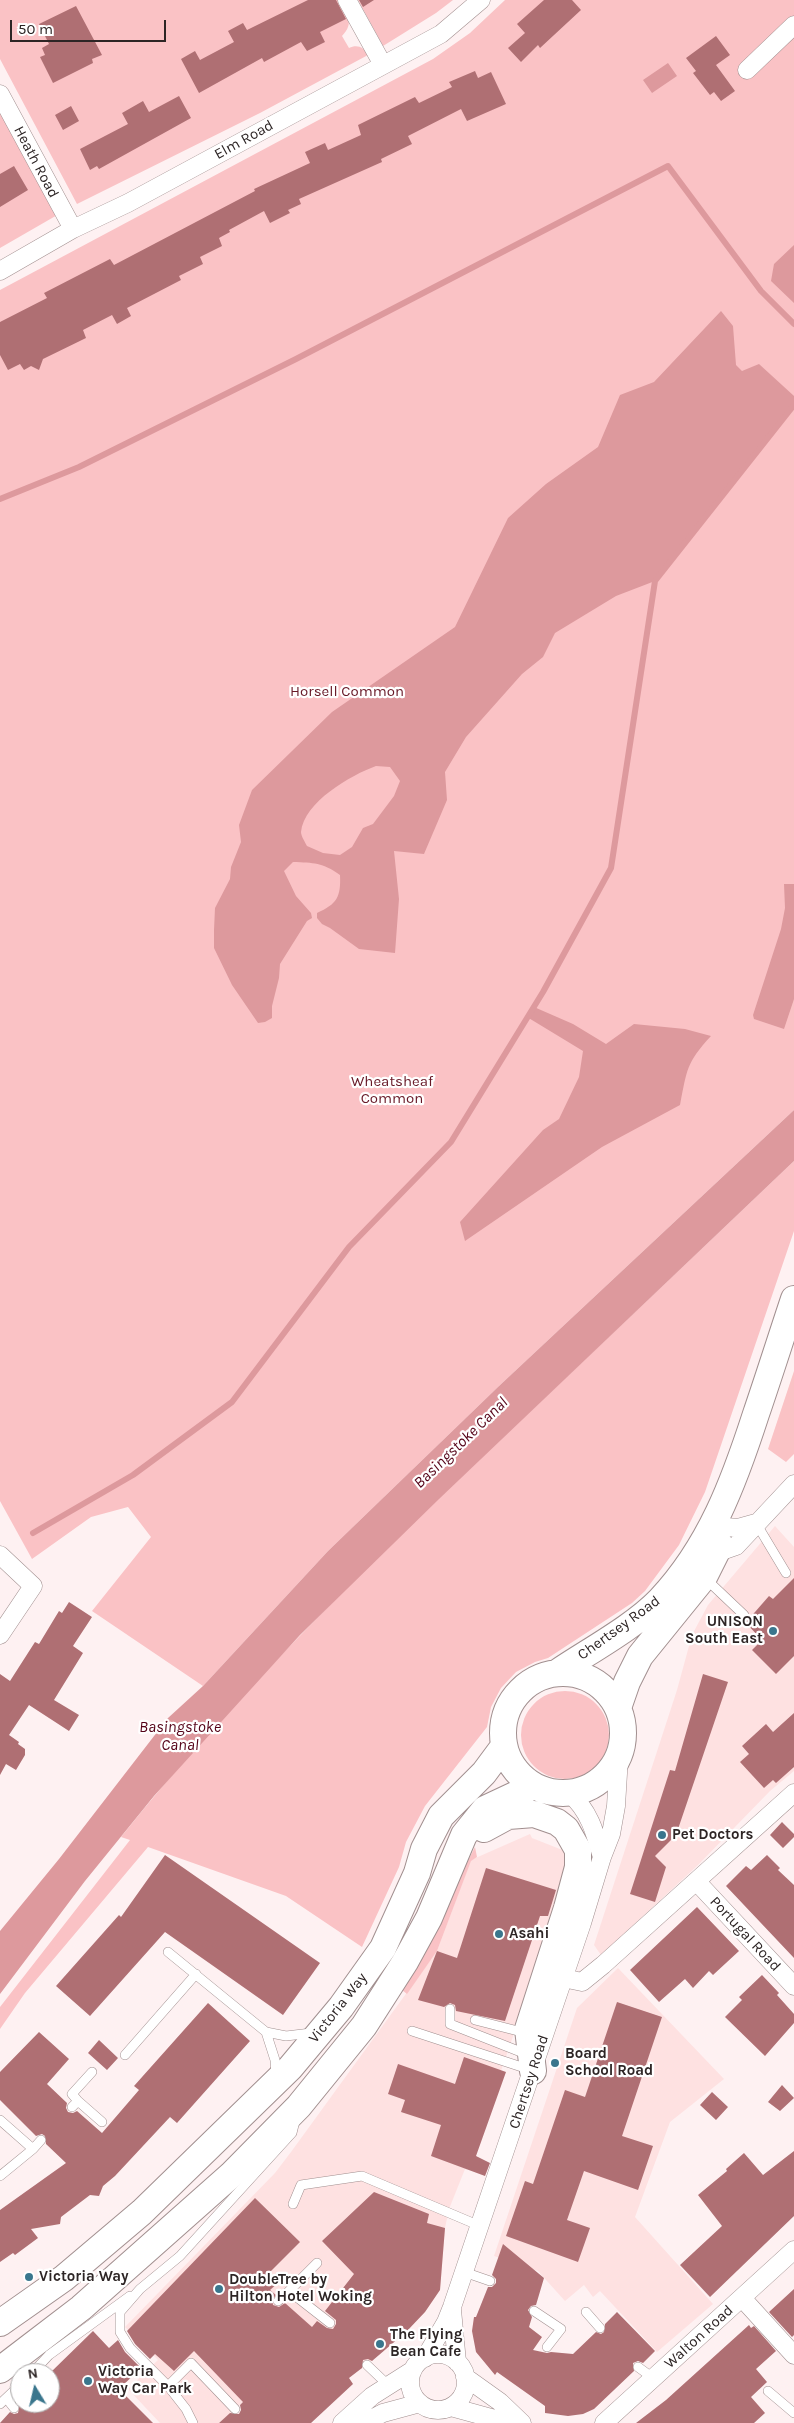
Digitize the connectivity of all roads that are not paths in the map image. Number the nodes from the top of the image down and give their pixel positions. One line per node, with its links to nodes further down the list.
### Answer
1 (347, 0): 4 (street)
2 (481, 0): 4 (street, Elm Road)
3 (794, 25): 5 (street)
4 (383, 64): 7 (street, Elm Road)
5 (747, 70)
6 (0, 94): 7 (street, Heath Road)
7 (73, 229): 8 (street, Elm Road)
8 (0, 271)
9 (794, 1299): 12 (main road, Chertsey Road)
10 (794, 1484): 11 (street)
11 (756, 1524): 12 (street); 13 (street); 15 (lane)
12 (720, 1527): 13 (main road, Chertsey Road); 19 (main road, Chertsey Road)
13 (716, 1553): 16 (main road, Chertsey Road)
14 (0, 1555): 18 (street)
15 (786, 1573)
16 (704, 1578): 17 (lane); 20 (main road, Chertsey Road)
17 (744, 1615)
18 (0, 1635)
19 (558, 1672): 20 (main road); 21 (main road)
20 (618, 1708): 22 (main road)
21 (504, 1746): 23 (main road); 38 (main road, Victoria Way)
22 (619, 1757): 24 (main road); 27 (street, Chertsey Road)
23 (534, 1786): 24 (main road); 26 (main road, Victoria Way)
24 (569, 1793): 27 (street)
25 (794, 1793): 28 (street)
26 (458, 1850): 35 (main road); 43 (main road, Victoria Way)
27 (602, 1857): 31 (street, Chertsey Road)
28 (697, 1882): 31 (street); 32 (street, Portugal Road)
29 (168, 1952): 30 (lane)
30 (196, 1974): 37 (lane); 39 (lane)
31 (563, 1978): 40 (street, Chertsey Road)
32 (793, 1984)
33 (450, 2009): 40 (lane)
34 (474, 2020): 35 (lane)
35 (528, 2029): 40 (main road)
36 (412, 2031): 40 (lane)
37 (266, 2032): 38 (lane); 42 (lane)
38 (320, 2032): 42 (main road, Victoria Way)
39 (125, 2055)
40 (532, 2063): 50 (street, Chertsey Road)
41 (92, 2072): 45 (lane)
42 (277, 2081): 63 (main road, Victoria Way)
43 (299, 2106): 55 (lane); 60 (main road, Victoria Way)
44 (0, 2120): 47 (lane)
45 (102, 2122)
46 (41, 2140): 47 (lane)
47 (33, 2149): 48 (lane)
48 (0, 2176)
49 (293, 2204): 50 (lane)
50 (480, 2226): 53 (street, Chertsey Road)
51 (794, 2250): 57 (street, Walton Road)
52 (317, 2263): 56 (lane)
53 (464, 2272): 54 (lane); 59 (street, Chertsey Road)
54 (490, 2281)
55 (140, 2289): 69 (lane); 77 (lane)
56 (289, 2291): 58 (lane); 64 (lane)
57 (742, 2298): 68 (street); 75 (street, Walton Road)
58 (278, 2301)
59 (452, 2307): 70 (street, Chertsey Road); 73 (street, Chertsey Road)
60 (80, 2308): 67 (main road, Victoria Way); 74 (main road, Victoria Way)
61 (534, 2311): 66 (lane)
62 (586, 2312): 65 (lane)
63 (0, 2323)
64 (330, 2324)
65 (600, 2328)
66 (547, 2347)
67 (0, 2352)
68 (794, 2355)
69 (42, 2363)
70 (419, 2364): 73 (street); 76 (street); 83 (street)
71 (367, 2365): 76 (lane)
72 (638, 2367): 75 (lane)
73 (461, 2369): 81 (street); 89 (street)
74 (0, 2370)
75 (653, 2378): 90 (street, Walton Road)
76 (388, 2385): 86 (street)
77 (168, 2386): 82 (lane); 85 (lane)
78 (768, 2392): 84 (lane)
79 (10, 2396): 80 (lane)
80 (0, 2404)
81 (451, 2406): 83 (street); 88 (street)
82 (235, 2409)
83 (425, 2412): 87 (street)
84 (794, 2413)
85 (193, 2423)
86 (342, 2423)
87 (364, 2423)
88 (509, 2423)
89 (522, 2423)
90 (604, 2423)

